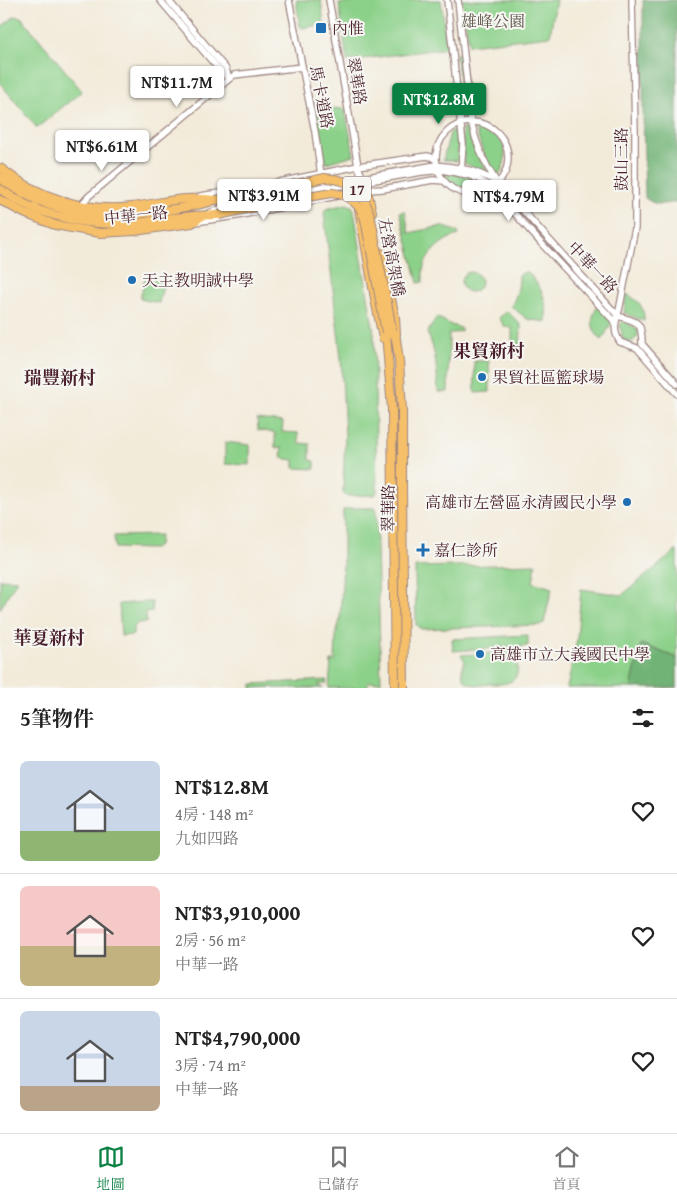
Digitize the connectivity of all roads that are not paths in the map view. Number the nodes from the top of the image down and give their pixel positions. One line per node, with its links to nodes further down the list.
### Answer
1 (160, 0): 9 (street)
2 (168, 0): 9 (street)
3 (289, 0): 8 (street, 馬卡道路)
4 (329, 0): 13 (street, 翠華路)
5 (447, 0): 11 (street)
6 (458, 0): 10 (street)
7 (632, 0): 36 (street, 鼓山三路)
8 (302, 67): 9 (street); 16 (street, 馬卡道路)
9 (229, 78): 31 (street)
10 (471, 122): 11 (street); 20 (street); 20 (street)
11 (460, 123): 12 (street); 15 (street)
12 (436, 165): 13 (street, 中華一路); 15 (street, 中華一路); 18 (street, 中華一路); 19 (street)
13 (358, 166): 16 (street, 中華一路); 18 (street, 翠華路)
14 (0, 168): 31 (main road, 中華一路 / 17)
15 (461, 170): 20 (street, 中華一路)
16 (321, 173): 21 (street, 馬卡道路); 25 (street, 中華一路)
17 (0, 178): 31 (main road, 中華一路 / 17)
18 (360, 181): 21 (street, 中華一路); 23 (street, 翠華路); 24 (street, 翠華路)
19 (444, 181): 20 (street); 23 (street, 中華一路)
20 (496, 185): 36 (street, 中華一路)
21 (324, 187): 26 (street, 馬卡道路); 29 (street, 中華一路); 32 (street, 中華一路)
22 (0, 189): 31 (main road, 中華一路 / 17)
23 (367, 190): 24 (street, 中華一路); 38 (main road)
24 (356, 192): 26 (street, 中華一路); 40 (main road)
25 (186, 199): 28 (main road, 中華一路 / 17); 30 (street, 中華一路); 31 (main road, 中華一路 / 17)
26 (321, 199): 35 (street, 中華一路)
27 (0, 200): 35 (main road, 中華一路)
28 (216, 200): 29 (main road, 中華一路 / 17); 37 (main road, 左營高架橋 / 17, bridge)
29 (188, 208): 30 (main road, 中華一路 / 17)
30 (160, 211): 31 (main road, 中華一路 / 17)
31 (76, 212): 34 (main road, 中華一路 / 17)
32 (204, 215): 33 (main road, 中華一路 / 17); 34 (main road, 中華一路 / 17); 35 (main road, 中華一路)
33 (219, 215): 37 (main road, 左營高架橋 / 17, bridge)
34 (174, 217): 35 (street, 中華一路)
35 (192, 223)
36 (617, 319): 39 (street); 39 (street)
37 (389, 331): 38 (main road, 翠華路 / 17); 40 (main road, 翠華路 / 17)
38 (396, 339): 44 (main road, 翠華路 / 17)
39 (639, 346): 41 (street); 42 (street)
40 (387, 347): 43 (main road, 翠華路 / 17)
41 (677, 384)
42 (677, 394)
43 (395, 688)
44 (404, 688)

